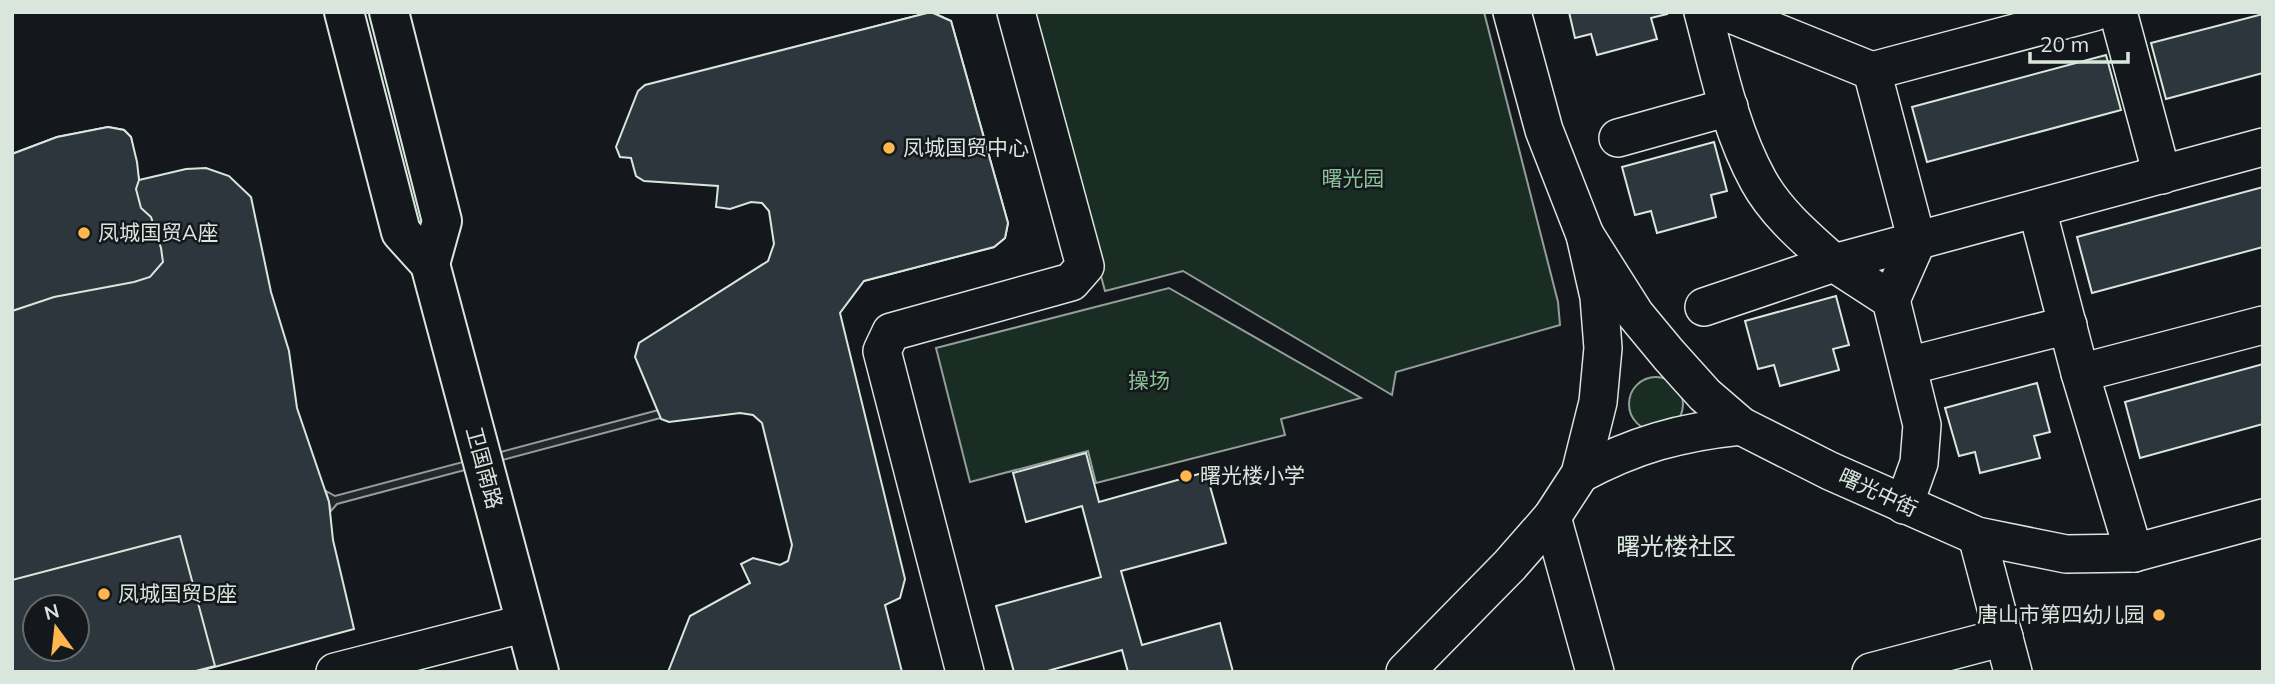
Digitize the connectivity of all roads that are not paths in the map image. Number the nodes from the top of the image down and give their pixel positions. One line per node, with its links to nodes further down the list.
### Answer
1 (344, 12): 19 (main road, 卫国南路)
2 (389, 12): 19 (main road)
3 (1016, 12): 37 (street)
4 (1027, 12): 38 (street)
5 (1511, 12): 16 (street, 曙光中街)
6 (1703, 12): 11 (street)
7 (1726, 12): 10 (street)
8 (2094, 12): 10 (street)
9 (2118, 12): 14 (street)
10 (1872, 71): 17 (street)
11 (1729, 107): 12 (street); 18 (street)
12 (1618, 138)
13 (2263, 147): 14 (street)
14 (2162, 175): 15 (street)
15 (2037, 209): 17 (street); 22 (street)
16 (1585, 234): 26 (street, 曙光中街); 27 (street, 曙光中街)
17 (1917, 241): 18 (street); 20 (street)
18 (1834, 263): 20 (street); 21 (street)
19 (430, 264): 33 (main road, 卫国南路)
20 (1891, 300): 24 (street)
21 (1704, 307)
22 (2068, 325): 24 (street); 25 (street)
23 (2263, 325): 25 (street)
24 (1908, 366): 28 (street)
25 (2080, 373): 32 (street)
26 (1741, 426): 27 (street); 28 (street, 曙光中街)
27 (1580, 474): 29 (street, 曙光中街)
28 (1904, 505): 31 (street, 曙光中街)
29 (1552, 517): 39 (street, 曙光中街); 40 (street)
30 (2263, 519): 32 (street, 曙光中街)
31 (1977, 536): 32 (street, 曙光中街); 34 (street)
32 (2134, 554)
33 (526, 623): 35 (street); 36 (main road, 卫国南路)
34 (2008, 655): 41 (street)
35 (335, 672)
36 (539, 672)
37 (965, 672)
38 (976, 672)
39 (1405, 672)
40 (1595, 672)
41 (1871, 672)

